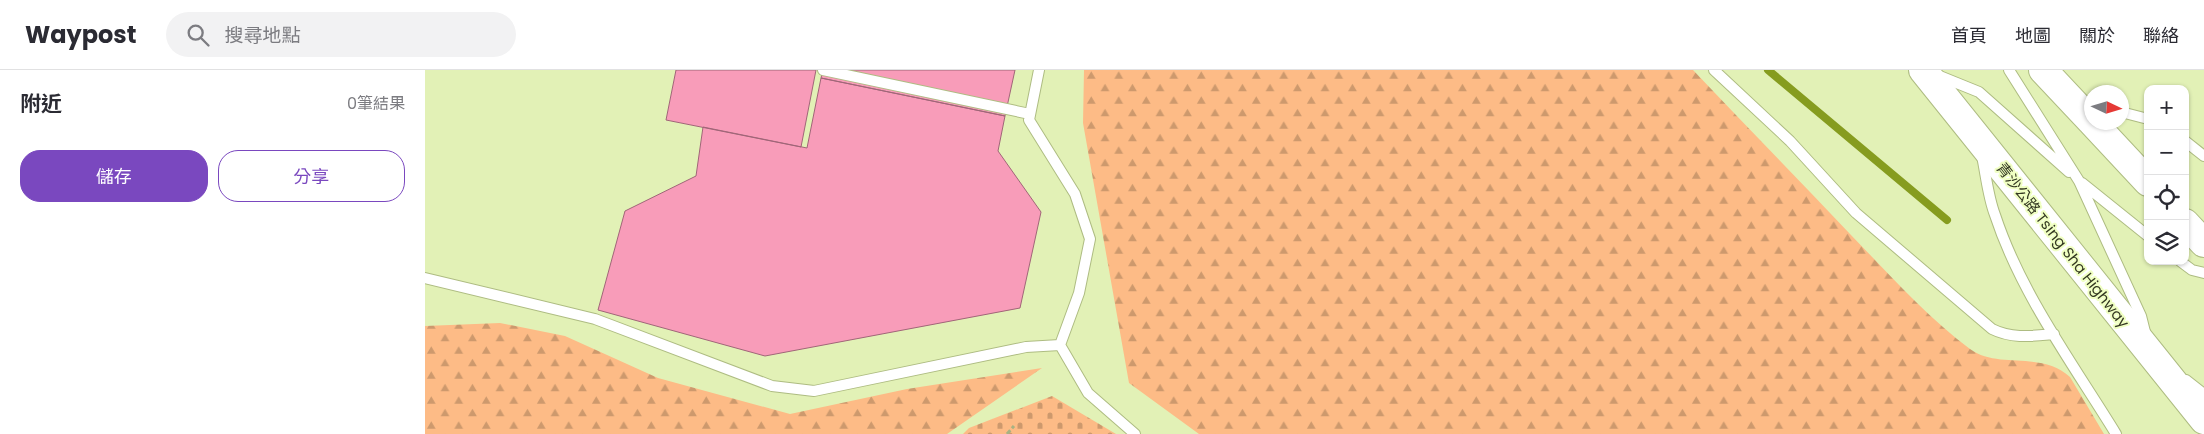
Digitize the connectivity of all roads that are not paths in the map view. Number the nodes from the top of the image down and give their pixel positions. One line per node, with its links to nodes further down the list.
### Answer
1 (823, 70): 8 (lane)
2 (1039, 70): 8 (lane)
3 (1714, 70): 23 (lane)
4 (1923, 70): 12 (highway, 青沙公路 Tsing Sha Highway); 16 (lane)
5 (2009, 70): 16 (lane)
6 (2043, 70): 7 (highway)
7 (2081, 101)
8 (1030, 114): 24 (lane)
9 (2129, 114): 10 (lane)
10 (2144, 118)
11 (2099, 130): 15 (highway)
12 (1978, 137): 23 (lane); 25 (highway, 青沙公路 Tsing Sha Highway)
13 (2189, 144): 14 (lane)
14 (2204, 156)
15 (2144, 178)
16 (2079, 181): 18 (lane); 25 (lane)
17 (2189, 227): 19 (highway)
18 (2144, 233)
19 (2204, 244)
20 (2185, 265): 21 (lane)
21 (2204, 273)
22 (425, 278): 24 (lane)
23 (2054, 334): 29 (lane)
24 (1060, 345): 28 (lane)
25 (2151, 355): 26 (lane); 27 (highway, 青沙公路 Tsing Sha Highway)
26 (2204, 394)
27 (2204, 420)
28 (1135, 434)
29 (2117, 434)

